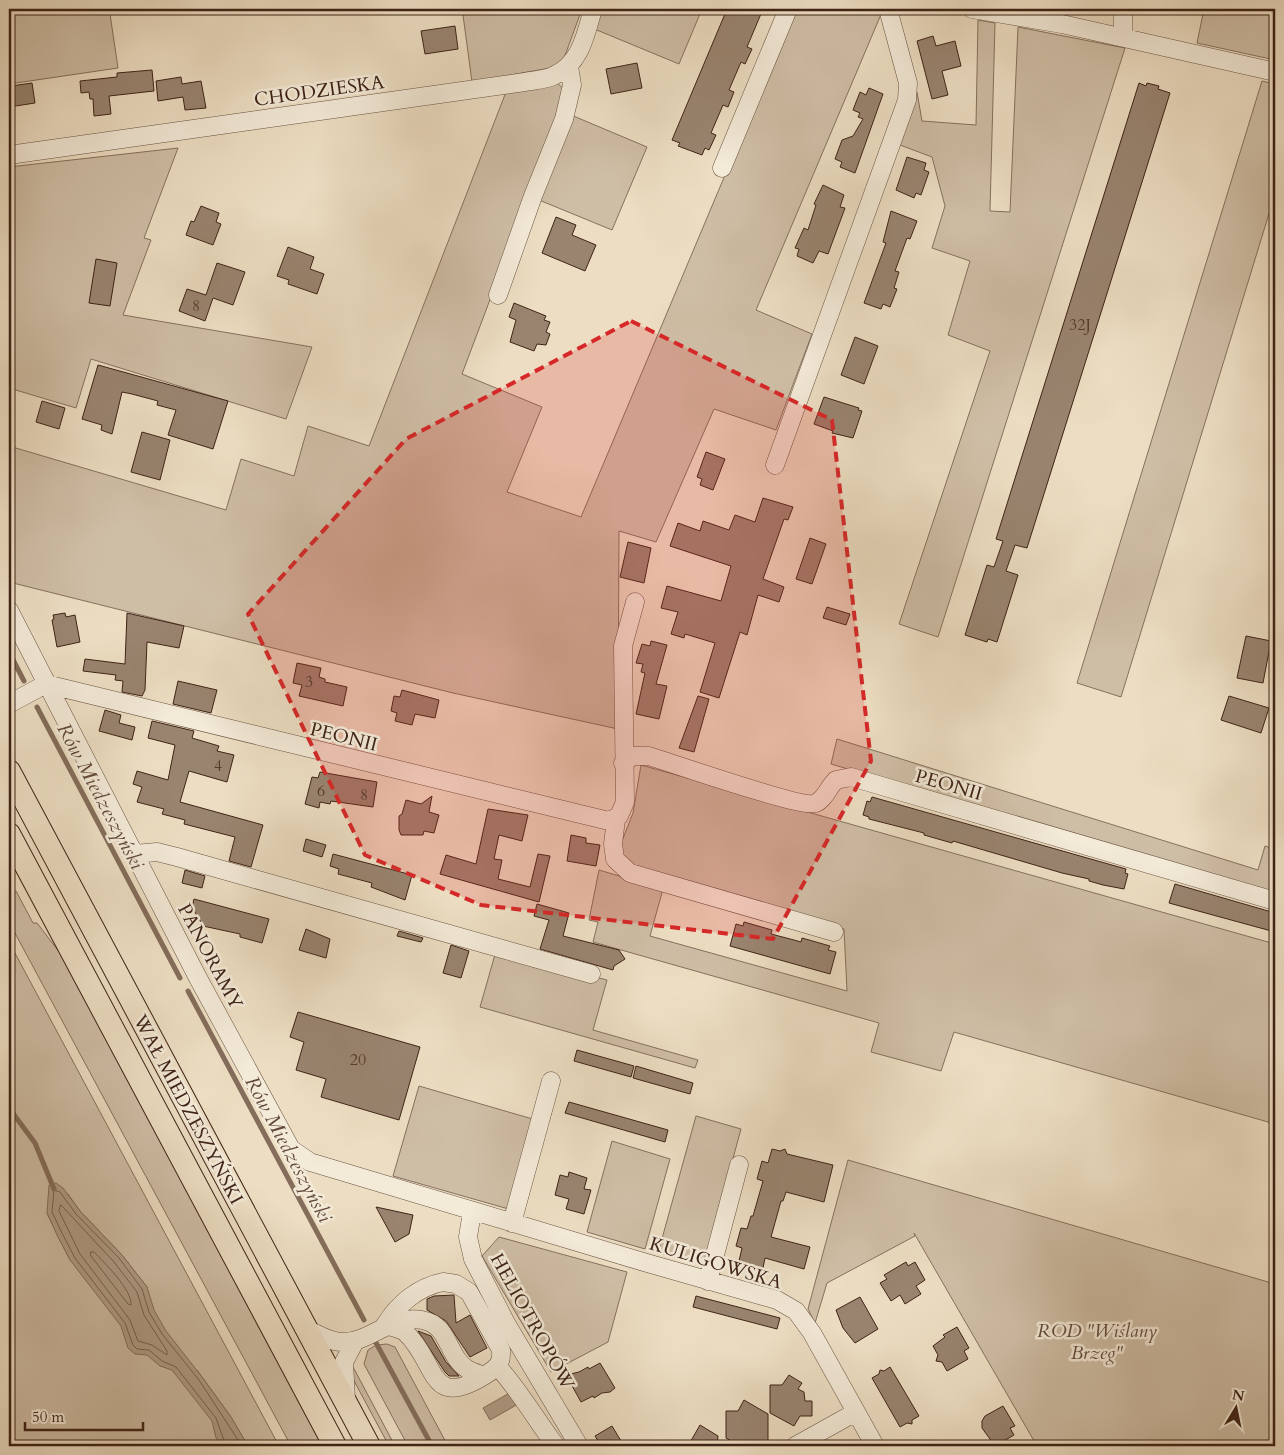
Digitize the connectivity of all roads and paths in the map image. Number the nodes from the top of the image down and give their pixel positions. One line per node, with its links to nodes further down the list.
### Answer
1 (593, 9): 7 (street)
2 (788, 9): 10 (street)
3 (888, 9): 12 (street)
4 (972, 9): 6 (street)
5 (1123, 9): 6 (street)
6 (1123, 37): 8 (street)
7 (569, 66): 9 (street, CHODZIESKA); 11 (street)
8 (1275, 72)
9 (9, 155)
10 (722, 168)
11 (498, 295)
12 (774, 465)
13 (636, 602): 17 (street)
14 (9, 610): 15 (street, PANORAMY)
15 (46, 684): 16 (street); 19 (street, PEONII); 21 (street, PANORAMY)
16 (9, 704)
17 (623, 763): 19 (street); 22 (street, PEONII)
18 (9, 771): 31 (main road, WAŁ MIEDZESZYŃSKI)
19 (616, 819): 23 (street)
20 (9, 834): 40 (main road, WAŁ MIEDZESZYŃSKI)
21 (135, 854): 24 (street); 27 (street, PANORAMY)
22 (1275, 901)
23 (834, 932)
24 (591, 974)
25 (551, 1081): 28 (street)
26 (739, 1165): 29 (street)
27 (472, 1212): 28 (street, KULIGOWSKA); 43 (street, HELIOTROPÓW)
28 (512, 1223): 29 (street, KULIGOWSKA)
29 (708, 1280): 39 (street, KULIGOWSKA)
30 (385, 1325): 32 (street); 33 (street); 34 (street); 37 (street)
31 (306, 1329): 33 (street); 38 (main road, WAŁ MIEDZESZYŃSKI)
32 (447, 1340): 34 (street); 35 (street)
33 (356, 1341): 38 (street)
34 (415, 1343): 36 (street)
35 (458, 1359): 36 (street); 37 (street)
36 (425, 1362): 37 (street)
37 (491, 1372): 42 (street)
38 (346, 1404): 41 (main road, WAŁ MIEDZESZYŃSKI)
39 (856, 1412): 44 (street); 45 (street, KULIGOWSKA)
40 (335, 1446)
41 (369, 1446)
42 (556, 1446)
43 (578, 1446)
44 (795, 1446)
45 (875, 1446)

